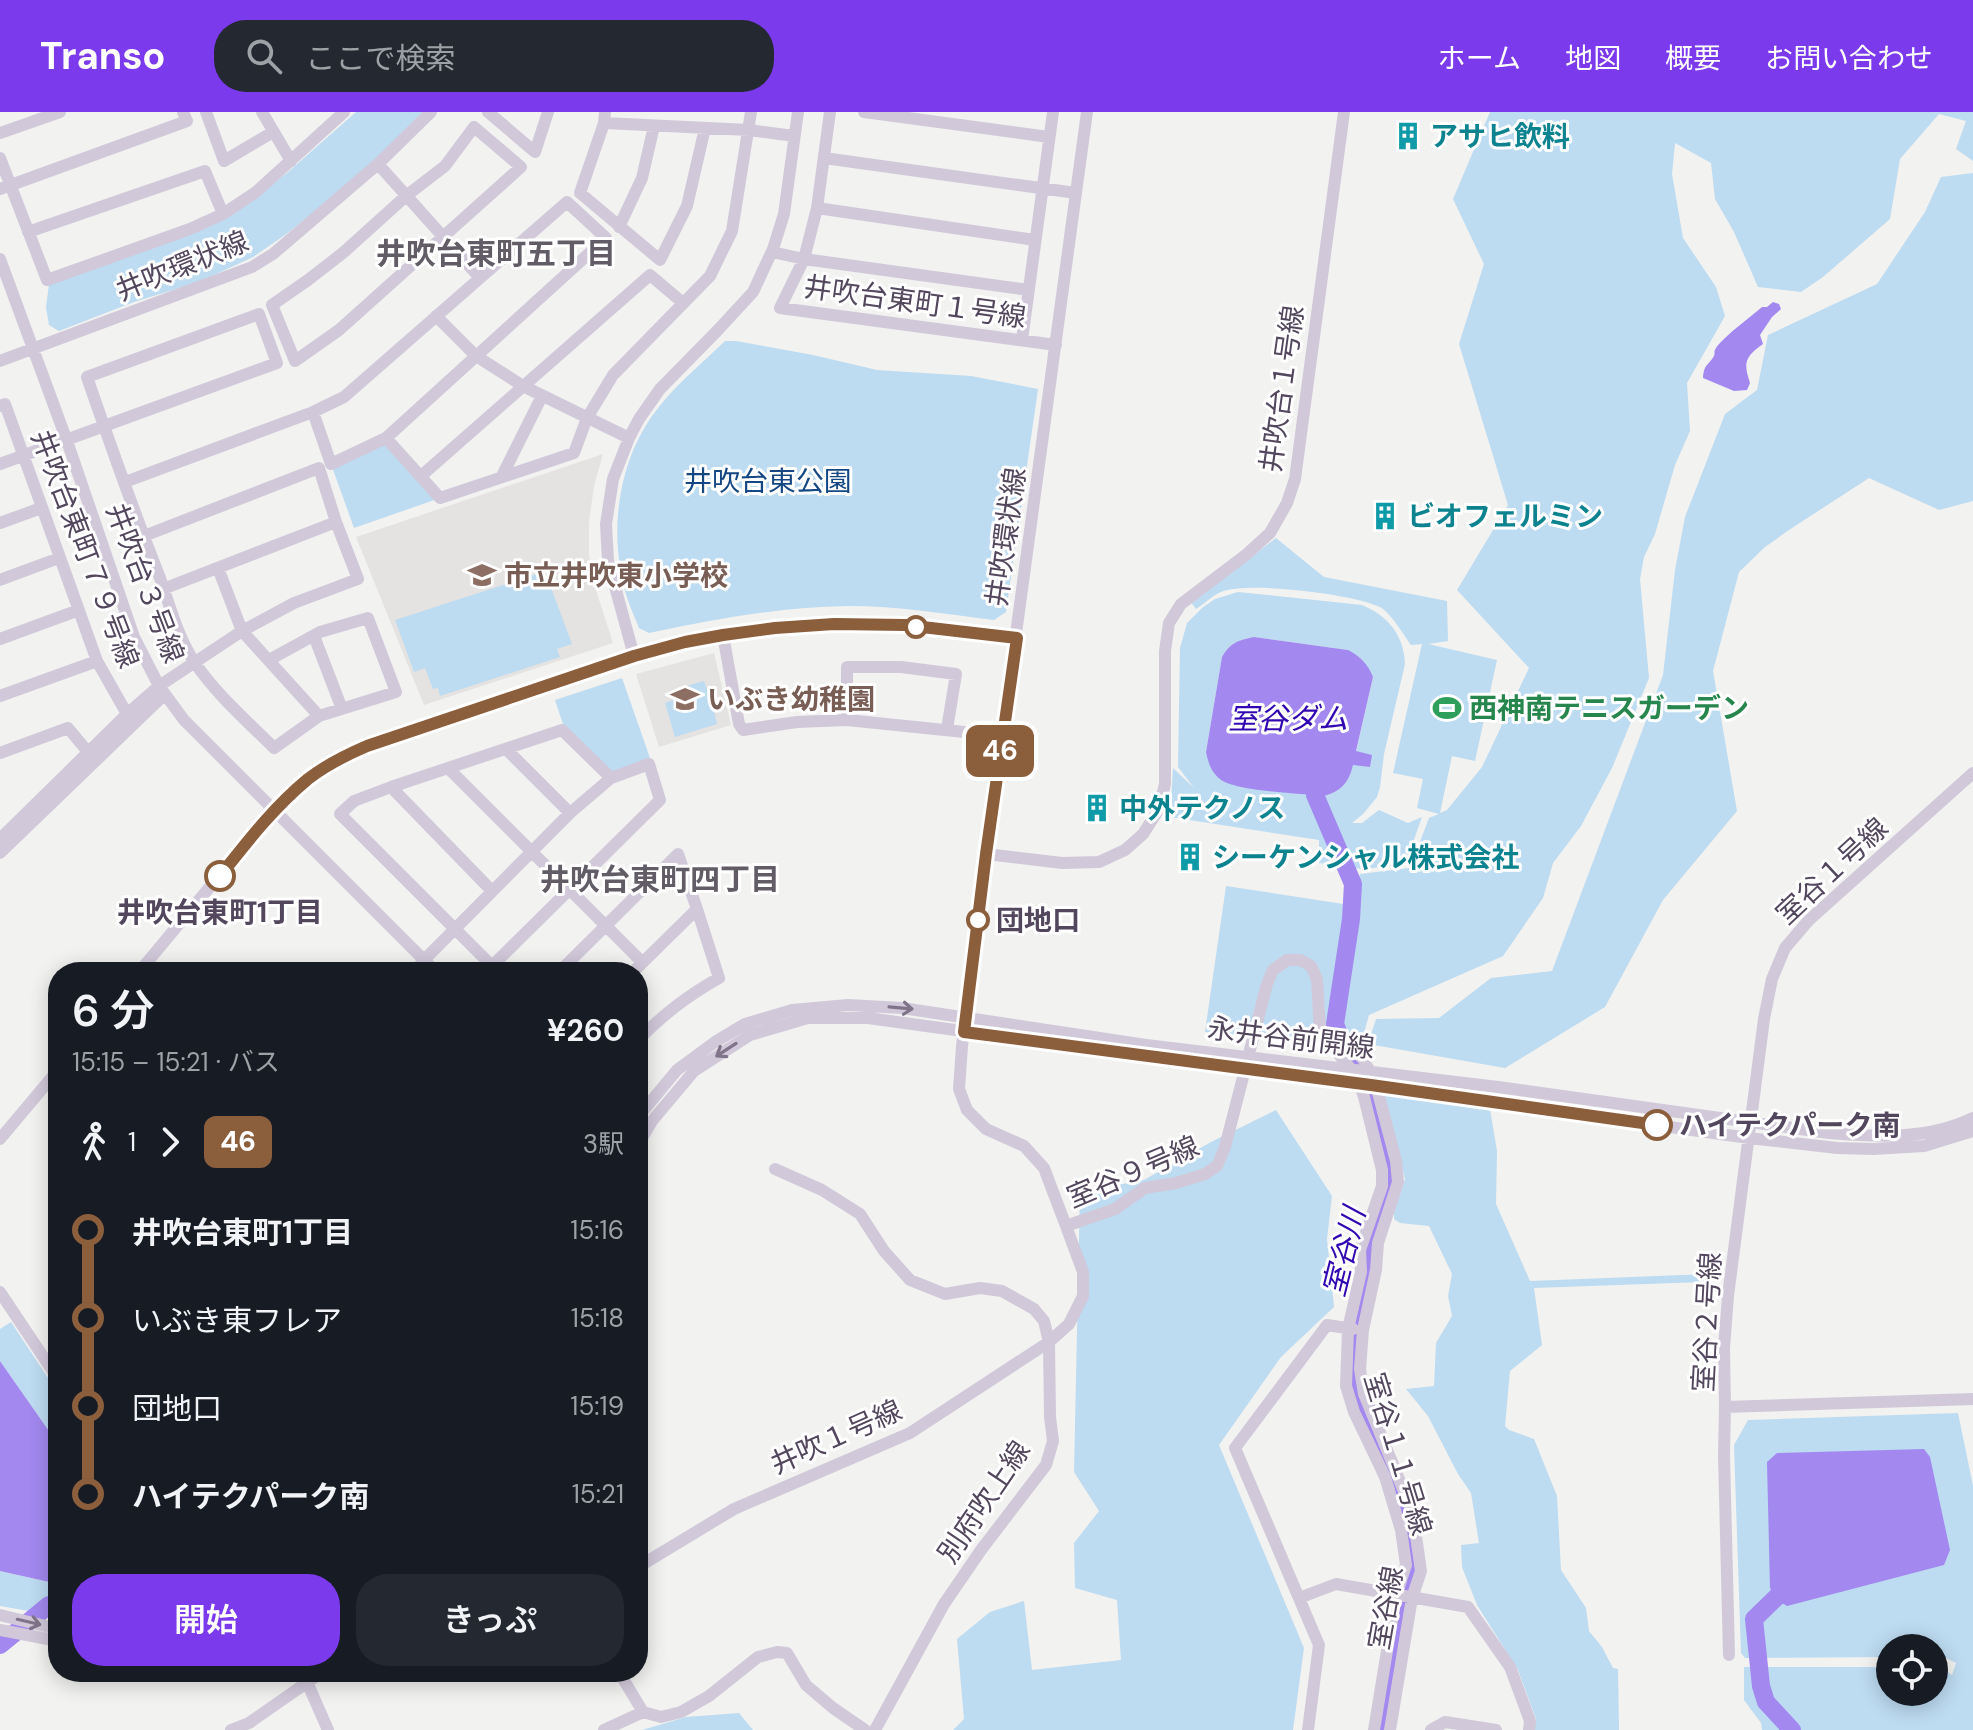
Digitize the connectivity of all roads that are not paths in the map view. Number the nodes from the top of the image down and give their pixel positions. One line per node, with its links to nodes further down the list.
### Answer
1 (60, 112): 21 (street)
2 (183, 112): 28 (street)
3 (206, 112): 20 (street)
4 (262, 112): 20 (street)
5 (431, 112): 27 (street, 井吹環状線)
6 (488, 112): 7 (street)
7 (548, 112)
8 (751, 112): 19 (street)
9 (798, 112): 22 (street)
10 (830, 112): 25 (street, 井吹台東町１号線)
11 (864, 112): 23 (street)
12 (1053, 112): 23 (street)
13 (1087, 112): 30 (street, 井吹環状線)
14 (1344, 112): 102 (street, 井吹台１号線)
15 (336, 115): 26 (street)
16 (604, 118): 17 (street); 34 (street)
17 (654, 126): 18 (street); 34 (street)
18 (705, 128): 19 (street); 34 (street)
19 (749, 130): 22 (street); 43 (street)
20 (273, 132): 26 (street)
21 (0, 133)
22 (794, 136): 38 (street)
23 (1049, 137): 29 (street)
24 (0, 158): 28 (street)
25 (824, 158): 29 (street); 32 (street, 井吹台東町１号線)
26 (291, 161): 33 (street)
27 (378, 164): 31 (street); 47 (street, 井吹環状線)
28 (5, 187): 35 (street)
29 (1042, 189): 30 (street); 37 (street)
30 (1076, 193): 46 (street, 井吹環状線)
31 (406, 196): 36 (street); 36 (street); 36 (street)
32 (817, 208): 37 (street); 40 (street, 井吹台東町１号線)
33 (223, 214): 35 (street); 35 (street)
34 (619, 227)
35 (28, 232)
36 (443, 237): 41 (street)
37 (1035, 240): 42 (street)
38 (772, 252): 40 (street); 57 (street)
39 (0, 259): 47 (street, 井吹台３号線)
40 (804, 259): 42 (street); 45 (street, 井吹台東町１号線)
41 (480, 278): 44 (street); 48 (street)
42 (1029, 290): 45 (street)
43 (682, 302): 50 (street); 54 (street)
44 (436, 316): 48 (street); 53 (street)
45 (1022, 340): 46 (street, 井吹台東町１号線)
46 (1056, 345): 76 (street, 井吹環状線)
47 (34, 348): 49 (street, 井吹環状線); 58 (street, 井吹台３号線)
48 (476, 356): 50 (street); 56 (street)
49 (0, 361)
50 (523, 386): 51 (street); 61 (street)
51 (542, 396): 54 (street); 62 (street)
52 (0, 406): 59 (street, 井吹台東町７９号線)
53 (313, 412): 56 (street); 63 (street)
54 (587, 418): 57 (street); 62 (street)
55 (105, 427): 55 (street); 58 (street); 63 (street)
56 (386, 438): 61 (street)
57 (629, 438): 78 (street)
58 (67, 441): 59 (street); 82 (street, 井吹台３号線)
59 (23, 456): 60 (street); 64 (street, 井吹台東町７９号線)
60 (0, 464)
61 (421, 476): 62 (street)
62 (502, 476)
63 (125, 482): 67 (street)
64 (41, 508): 66 (street); 68 (street, 井吹台東町７９号線)
65 (336, 522): 67 (street); 69 (street); 73 (street)
66 (0, 523)
67 (144, 536): 71 (street)
68 (59, 558): 70 (street); 72 (street, 井吹台東町７９号線)
69 (218, 568): 71 (street); 73 (street)
70 (0, 580)
71 (163, 589): 81 (street)
72 (79, 610): 77 (street); 80 (street, 井吹台東町７９号線)
73 (242, 631): 79 (street); 81 (street)
74 (723, 635): 76 (street); 78 (street); 87 (street)
75 (314, 636): 79 (street); 84 (street); 84 (street)
76 (1017, 638): 89 (street, 井吹環状線)
77 (0, 639)
78 (634, 656): 97 (street)
79 (269, 660): 86 (street)
80 (97, 661): 83 (street); 85 (street, 井吹台東町７９号線)
81 (195, 662): 82 (street); 86 (street)
82 (162, 690): 85 (street); 97 (street, 井吹台３号線); 101 (street)
83 (0, 696)
84 (342, 709): 86 (street)
85 (127, 714): 91 (street)
86 (319, 716)
87 (847, 720): 88 (street); 88 (street)
88 (947, 729): 89 (street)
89 (1003, 736): 102 (street, 井吹環状線)
90 (506, 749): 93 (street); 95 (street); 98 (street)
91 (88, 752): 92 (street); 99 (street)
92 (0, 753)
93 (448, 768): 96 (street); 100 (street)
94 (1973, 773): 123 (street, 室谷１号線)
95 (611, 778): 98 (street); 103 (street)
96 (391, 787): 104 (street); 107 (street)
97 (274, 810): 108 (street, 井吹台３号線); 109 (street)
98 (570, 813): 100 (street)
99 (1, 835)
100 (531, 852): 103 (street); 104 (street)
101 (0, 853)
102 (986, 854): 115 (street, 井吹環状線)
103 (569, 889): 106 (street); 111 (street)
104 (492, 891): 107 (street)
105 (697, 909): 106 (street); 114 (street); 116 (street)
106 (605, 926): 112 (street); 113 (street)
107 (454, 929): 108 (street); 110 (street)
108 (424, 960)
109 (147, 962)
110 (488, 962)
111 (501, 962)
112 (569, 962)
113 (634, 962)
114 (643, 962)
115 (966, 1017): 117 (street, 井吹環状線); 118 (street, 永井谷前開線); 121 (street, 永井谷前開線, one-way to 115)
116 (648, 1030)
117 (964, 1032): 118 (street, 永井谷前開線); 124 (street, 永井谷前開線, one-way to 124); 129 (street, 井吹環状線)
118 (1145, 1050): 123 (street, 永井谷前開線, bridge); 126 (street, 永井谷前開線, bridge)
119 (1341, 1057): 129 (street, 室谷９号線); 131 (street, 室谷９号線); 132 (street, 室谷線)
120 (48, 1082): 127 (street)
121 (648, 1105)
122 (1973, 1118): 123 (street, 永井谷前開線)
123 (1751, 1122): 126 (street, 室谷１号線)
124 (648, 1127)
125 (1973, 1131): 126 (street, 永井谷前開線)
126 (1749, 1138): 136 (street, 室谷２号線)
127 (0, 1139)
128 (775, 1169): 133 (street, 別府吹上線)
129 (1066, 1226): 133 (street, 井吹１号線)
130 (0, 1292): 134 (street)
131 (1348, 1329): 132 (street); 138 (street, 室谷１１号線); 139 (street)
132 (1363, 1330): 140 (street, 室谷線)
133 (1049, 1342): 137 (street, 井吹１号線); 153 (street, 別府吹上線)
134 (48, 1364)
135 (1973, 1399): 136 (street, 室谷２号線)
136 (1725, 1407): 145 (street)
137 (648, 1561)
138 (1396, 1596): 139 (street); 140 (street); 155 (street, 室谷１１号線)
139 (1299, 1598): 154 (street)
140 (1412, 1598): 156 (street, 室谷線); 159 (street)
141 (0, 1615): 142 (street, one-way to 142)
142 (48, 1627)
143 (0, 1630): 144 (street)
144 (48, 1639)
145 (1729, 1655)
146 (307, 1682): 149 (street); 150 (street)
147 (625, 1682): 148 (street)
148 (643, 1712): 151 (street); 152 (street)
149 (231, 1730)
150 (328, 1730)
151 (604, 1730)
152 (865, 1730)
153 (875, 1730)
154 (1308, 1730)
155 (1374, 1730)
156 (1390, 1730)
157 (1431, 1730): 158 (street)
158 (1496, 1730)
159 (1529, 1730)

